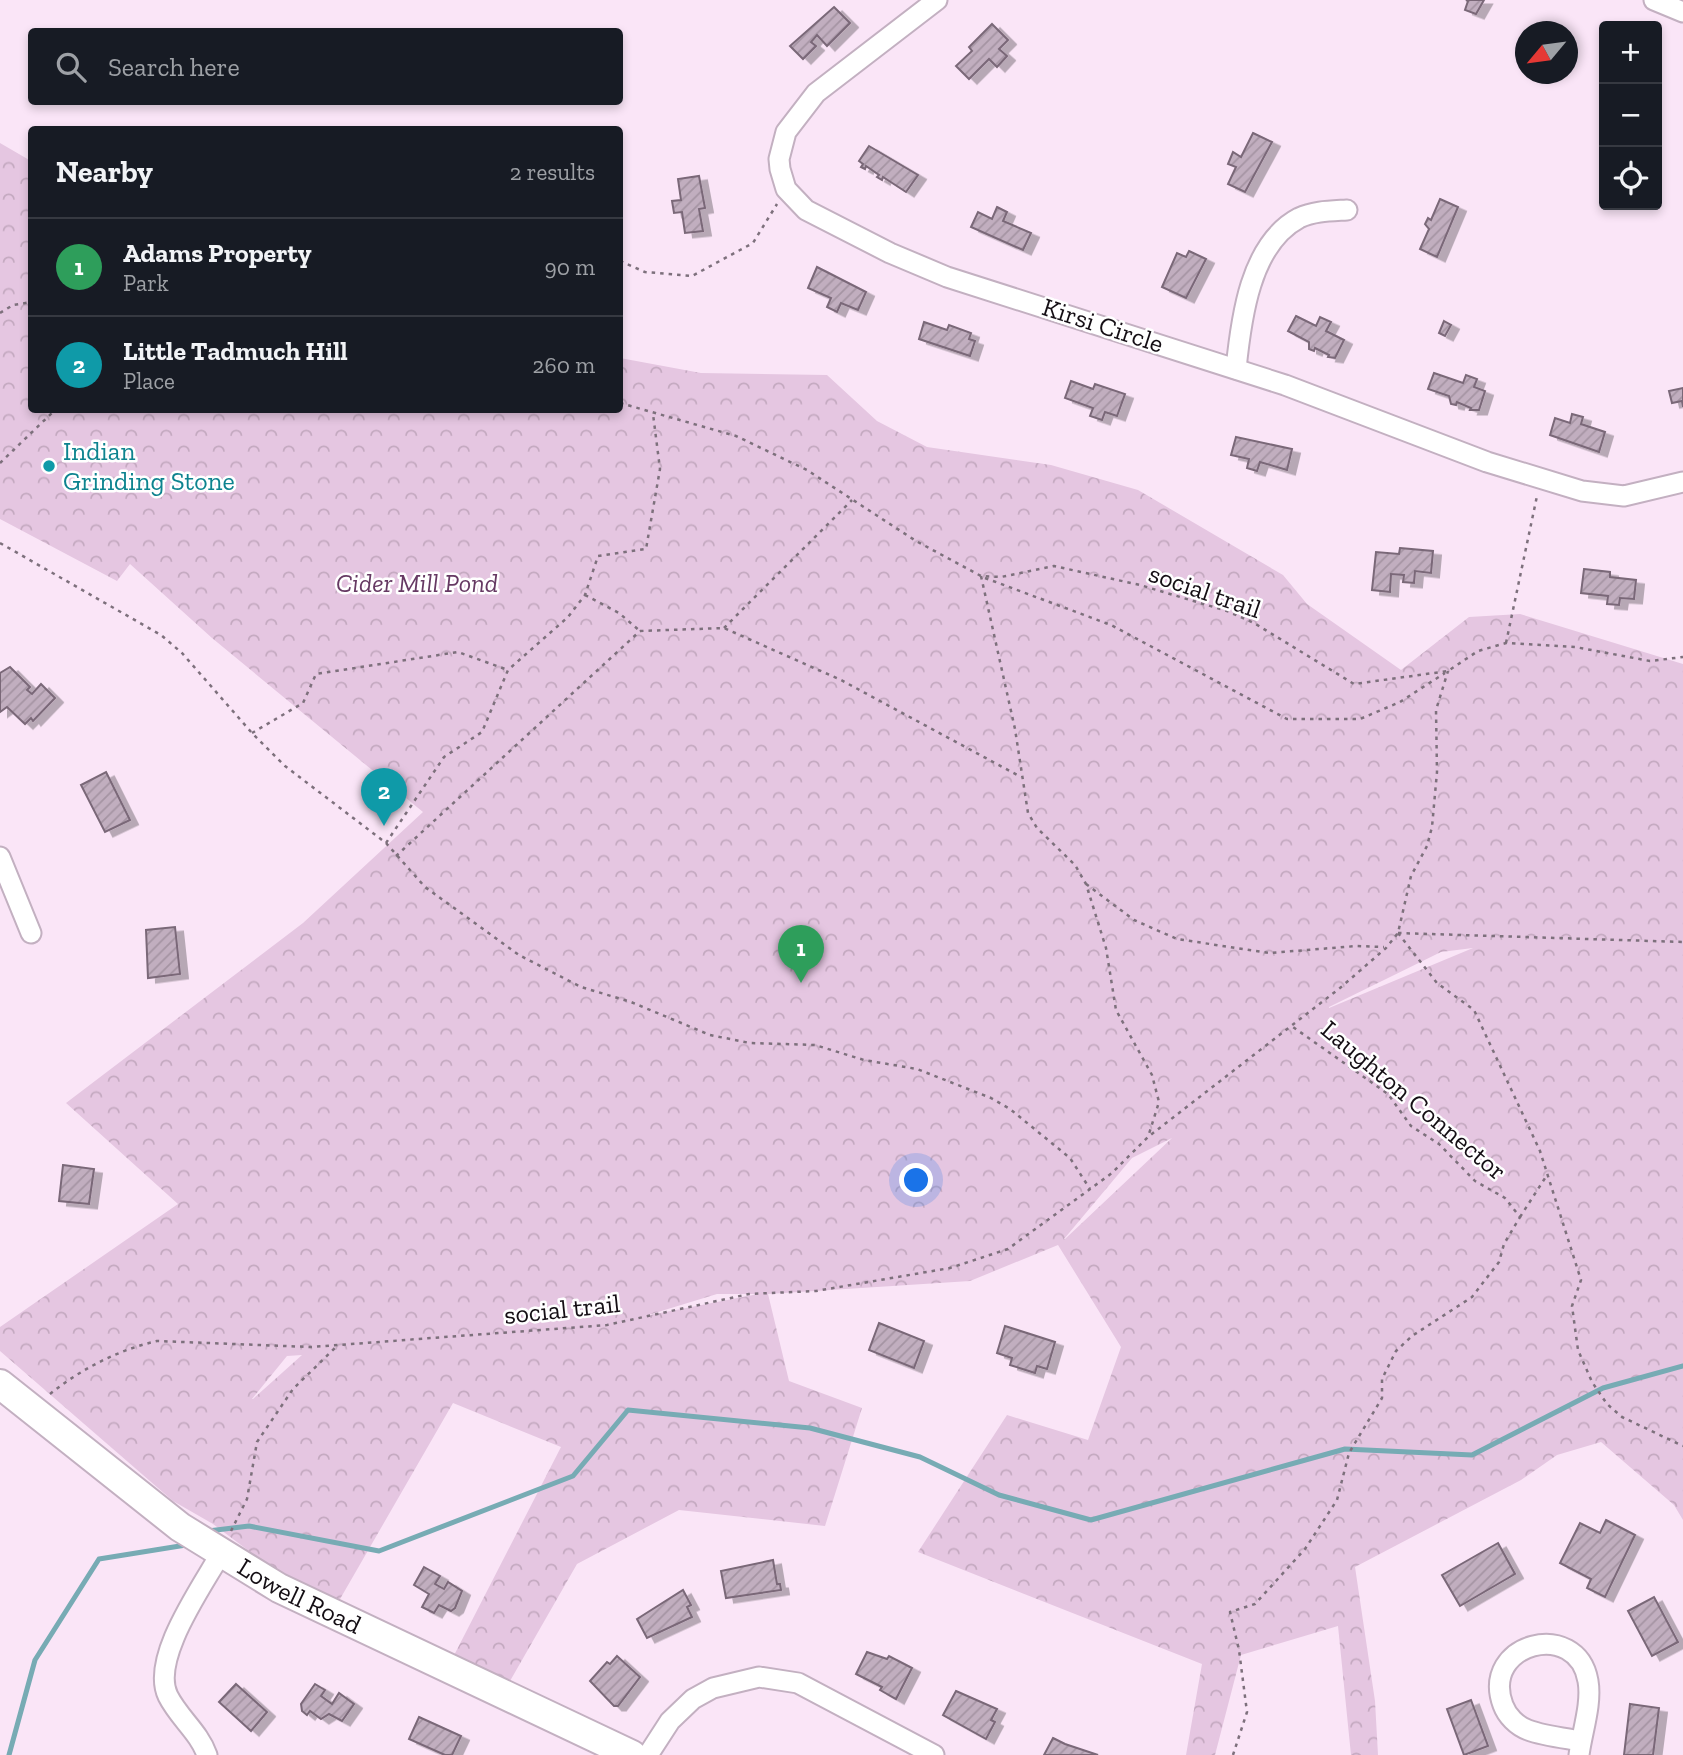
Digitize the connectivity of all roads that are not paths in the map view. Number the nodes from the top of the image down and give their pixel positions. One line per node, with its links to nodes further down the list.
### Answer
1 (937, 0): 5 (street, Kirsi Circle)
2 (1654, 0): 3 (street)
3 (1683, 12)
4 (1347, 210): 5 (street)
5 (1236, 369): 6 (street, Kirsi Circle)
6 (1683, 482)
7 (0, 857): 8 (street)
8 (31, 933)
9 (0, 1384): 10 (street, Lowell Road)
10 (224, 1547): 12 (street); 13 (street, Lowell Road)
11 (1580, 1748): 11 (street)
12 (207, 1755)
13 (632, 1755)
14 (648, 1755): 15 (street)
15 (934, 1755)

